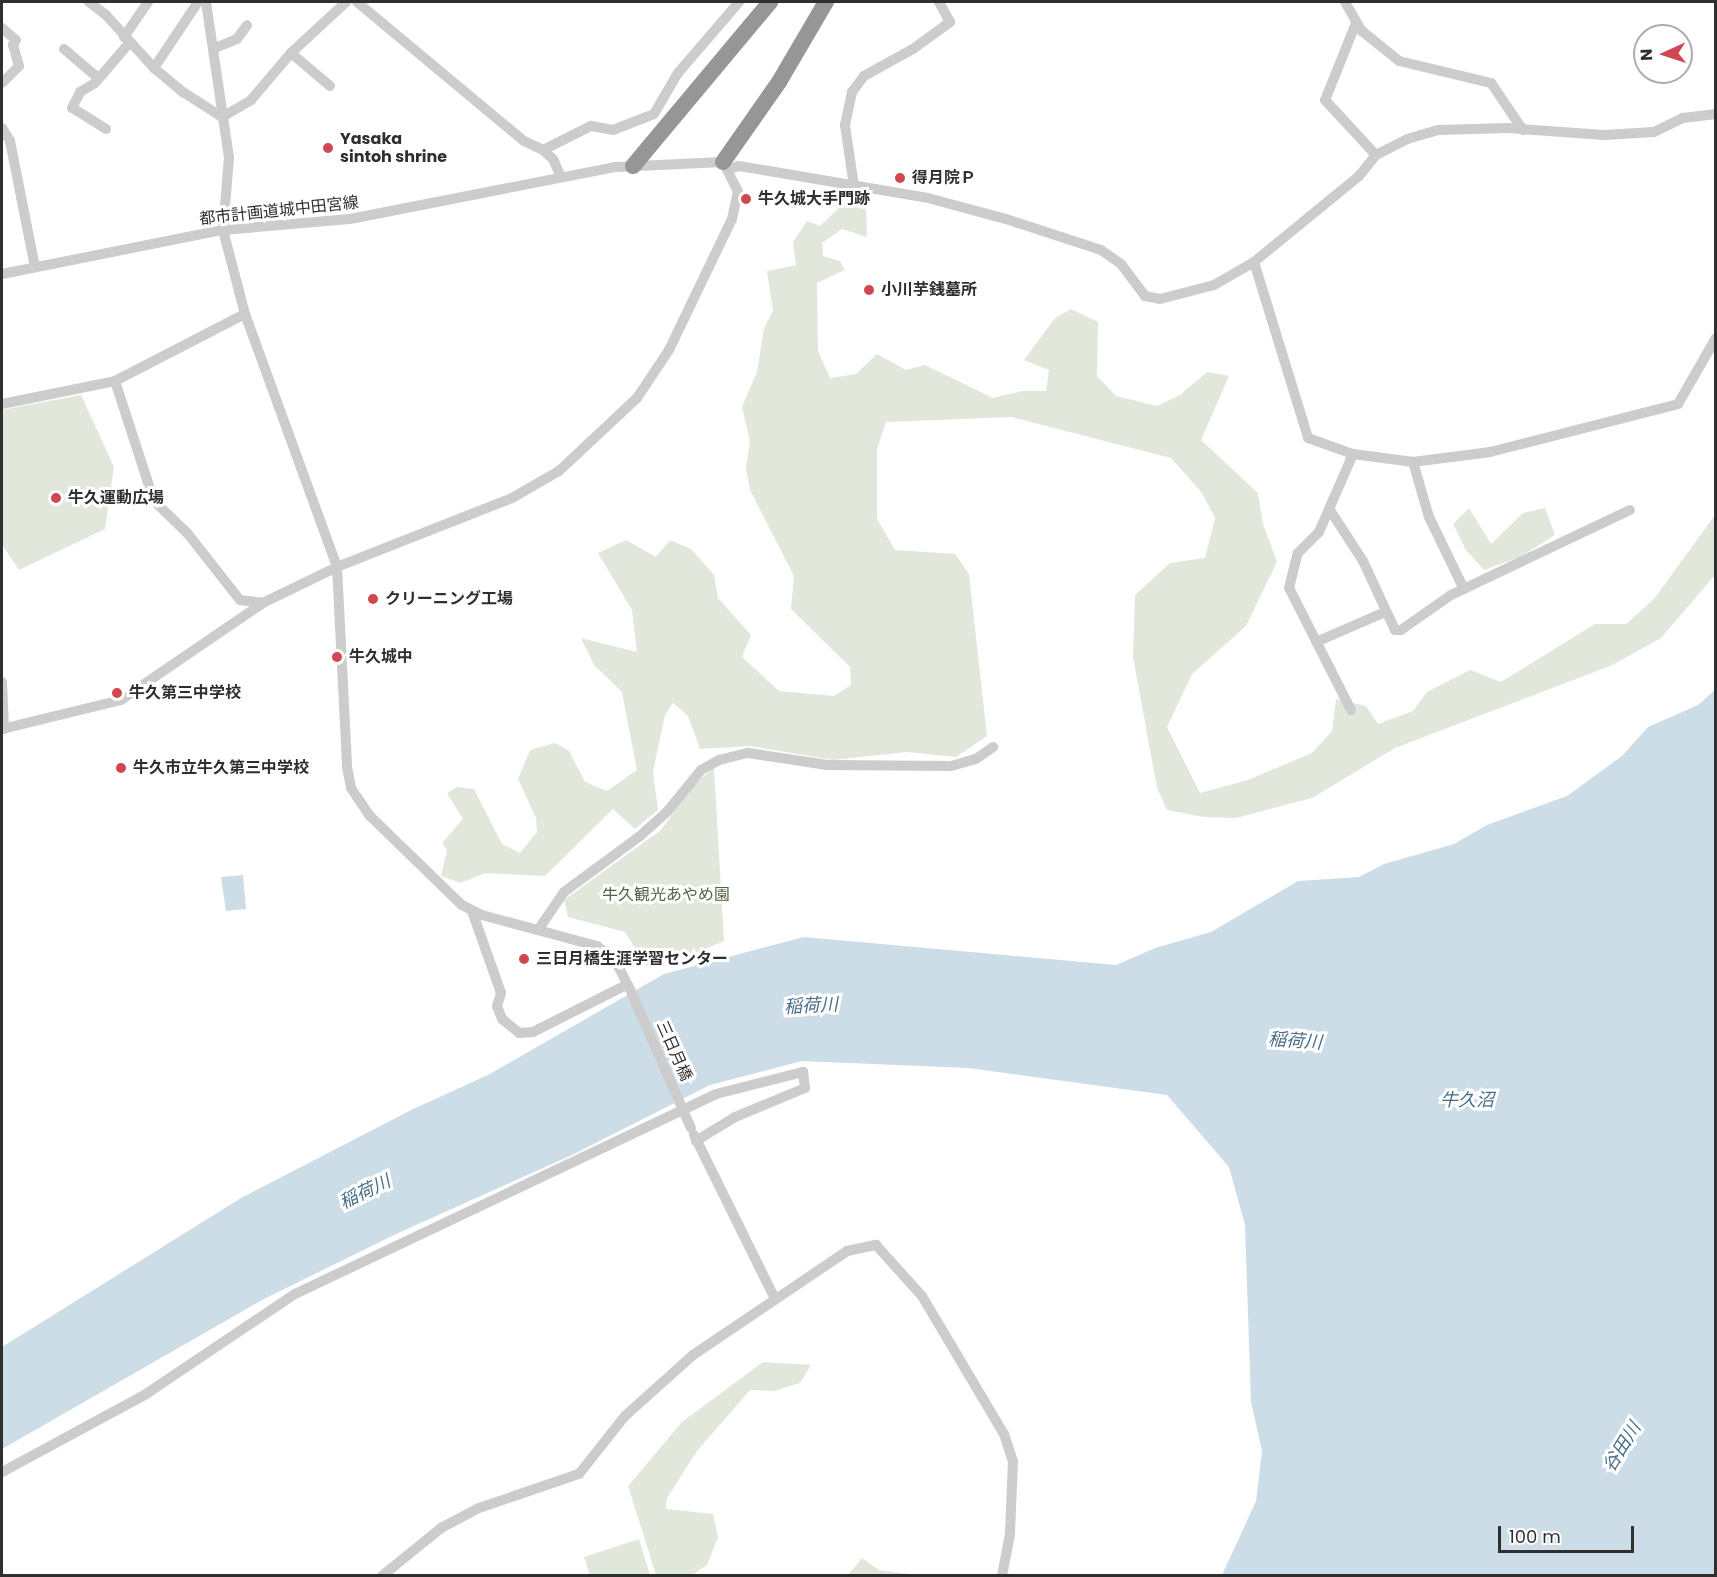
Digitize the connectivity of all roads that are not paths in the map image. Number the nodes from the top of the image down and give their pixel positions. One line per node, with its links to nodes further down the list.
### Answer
1 (148, 2): 15 (street)
2 (198, 2): 19 (street)
3 (206, 2): 17 (street)
4 (346, 2): 18 (street)
5 (357, 2): 28 (street)
6 (739, 2): 28 (street)
7 (770, 2): 30 (highway)
8 (826, 2): 31 (highway)
9 (939, 2): 33 (street)
10 (1345, 2): 12 (street)
11 (95, 4): 15 (street)
12 (1356, 23): 27 (street); 29 (street)
13 (247, 25): 17 (street)
14 (2, 28): 21 (street)
15 (126, 40): 19 (street); 20 (street)
16 (64, 49): 20 (street)
17 (213, 49): 24 (street)
18 (291, 53): 22 (street); 24 (street)
19 (154, 68): 24 (street)
20 (96, 77): 26 (street)
21 (2, 83)
22 (330, 86)
23 (1716, 114): 27 (street)
24 (222, 117): 34 (street)
25 (2, 129): 36 (street)
26 (106, 129)
27 (1523, 130): 29 (street)
28 (543, 150): 32 (street)
29 (1376, 155): 35 (street)
30 (633, 166): 31 (street, 都市計画道城中田宮線); 32 (street, 都市計画道城中田宮線)
31 (726, 166): 33 (street, 都市計画道城中田宮線); 46 (street)
32 (560, 175): 34 (street, 都市計画道城中田宮線)
33 (854, 186): 35 (street, 都市計画道城中田宮線)
34 (223, 230): 36 (street, 都市計画道城中田宮線); 38 (street)
35 (1254, 262): 42 (street)
36 (35, 267): 37 (street, 都市計画道城中田宮線)
37 (2, 274)
38 (245, 314): 40 (street); 46 (street)
39 (1716, 338): 43 (street)
40 (115, 381): 41 (street); 48 (street)
41 (2, 404)
42 (1353, 454): 43 (street); 44 (street)
43 (1413, 462): 47 (street)
44 (1330, 510): 49 (street); 50 (street)
45 (1630, 510): 47 (street)
46 (337, 567): 48 (street); 55 (street)
47 (1464, 589): 49 (street)
48 (263, 603): 53 (street)
49 (1385, 612): 50 (street)
50 (1316, 642): 52 (street)
51 (2, 682): 53 (street)
52 (1350, 710)
53 (3, 729)
54 (993, 747): 56 (street)
55 (472, 911): 56 (street, 三日月橋); 57 (street)
56 (538, 930): 57 (street, 三日月橋)
57 (628, 986): 58 (street, 三日月橋, bridge)
58 (696, 1141): 59 (street, 三日月橋); 60 (street)
59 (775, 1299): 61 (street); 62 (street)
60 (2, 1472)
61 (382, 1575)
62 (1002, 1575)

